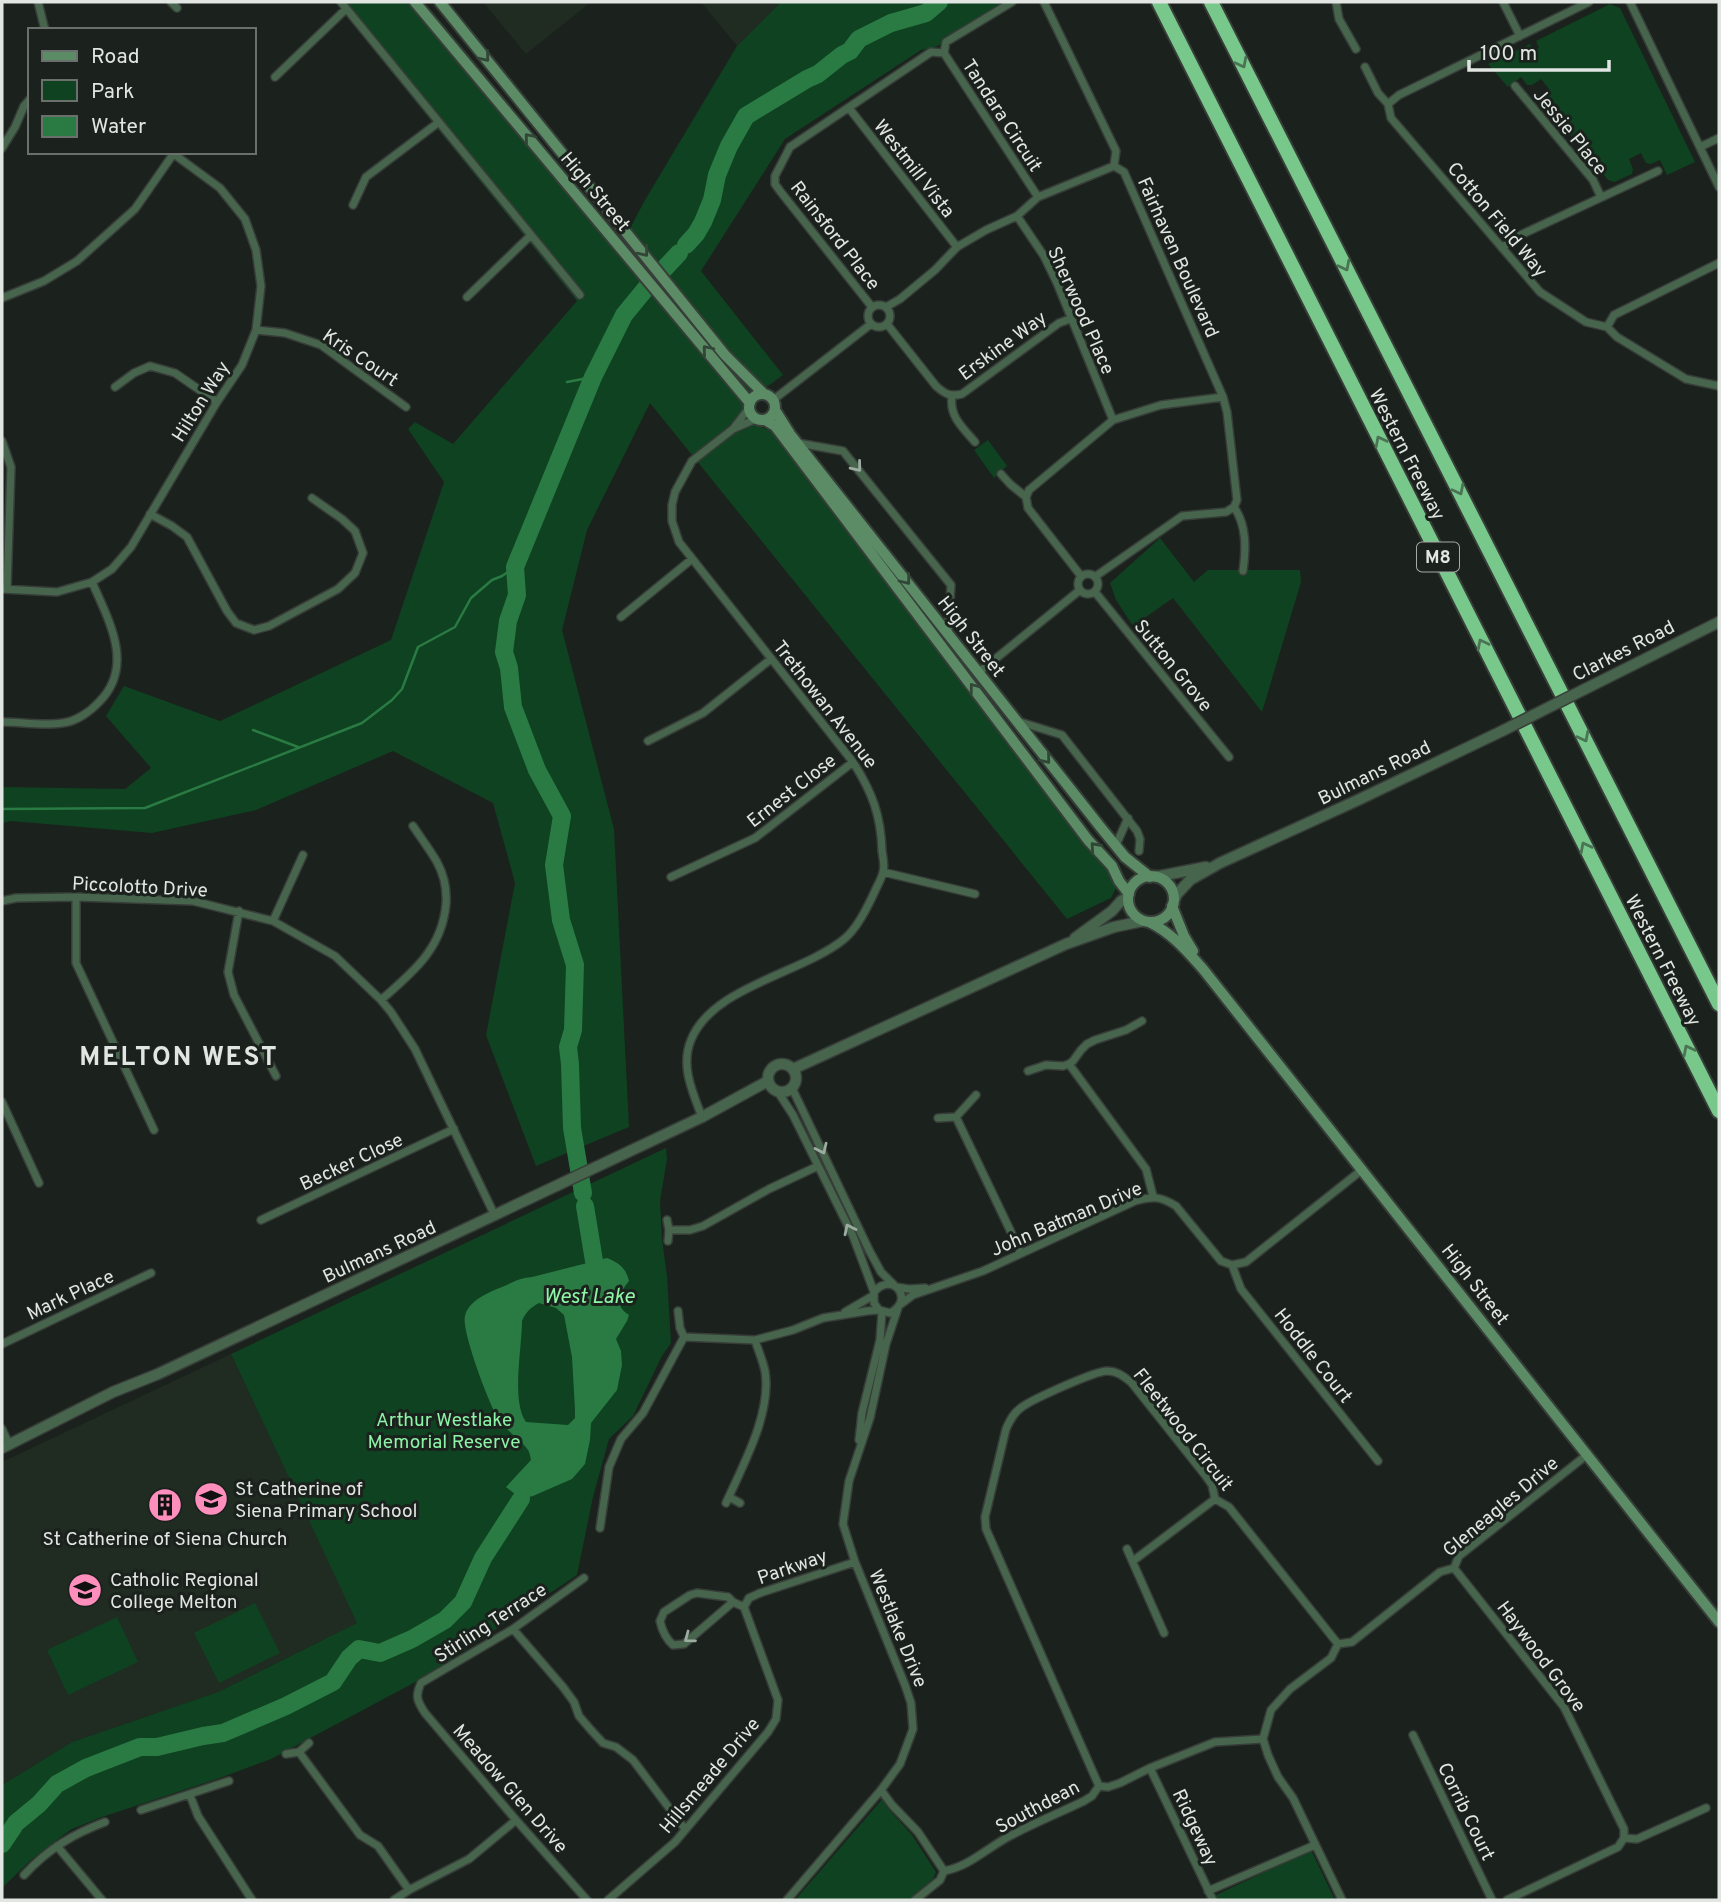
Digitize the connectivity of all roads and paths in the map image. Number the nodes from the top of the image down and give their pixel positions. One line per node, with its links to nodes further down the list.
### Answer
1 (38, 2): 13 (street)
2 (415, 2): 56 (main road, High Street, one-way to 2)
3 (441, 2): 54 (main road, High Street, one-way to 54)
4 (1012, 2): 16 (street, Tandara Circuit)
5 (1044, 2): 29 (street)
6 (1158, 2): 119 (highway, Western Freeway / M8, one-way to 6)
7 (1211, 2): 108 (highway, Western Freeway / M8, one-way to 108)
8 (1336, 2): 15 (street)
9 (1503, 2): 14 (street)
10 (1589, 2): 14 (street)
11 (1630, 2): 25 (street)
12 (344, 5): 18 (street); 23 (street)
13 (44, 28)
14 (1520, 36): 21 (street)
15 (1356, 49)
16 (944, 52): 22 (street); 32 (street, Tandara Circuit)
17 (1366, 67): 21 (street, Cotton Field Way)
18 (275, 77)
19 (1515, 86): 33 (street, Jessie Place)
20 (28, 101): 26 (street)
21 (1388, 104): 38 (street, Cotton Field Way)
22 (849, 108): 37 (street, Westmill Vista); 43 (street, Rainsford Place)
23 (439, 122): 34 (street); 36 (street)
24 (1719, 138): 25 (street)
25 (1700, 147): 31 (street)
26 (2, 148)
27 (172, 154): 42 (street)
28 (174, 154): 49 (street, Hilton Way)
29 (1114, 166): 32 (street, Fairhaven Boulevard); 53 (street, Fairhaven Boulevard)
30 (1658, 171): 33 (street)
31 (1719, 187)
32 (1038, 197): 35 (street, Fairhaven Boulevard)
33 (1601, 197): 38 (street)
34 (353, 205)
35 (1017, 216): 37 (street, Fairhaven Boulevard); 45 (street, Sherwood Place)
36 (531, 235): 40 (street); 41 (street)
37 (957, 247): 44 (street, Fairhaven Boulevard)
38 (1502, 248): 48 (street, Cotton Field Way)
39 (1719, 264): 48 (street)
40 (580, 295)
41 (467, 297)
42 (2, 298)
43 (872, 307): 44 (street); 46 (street)
44 (886, 307): 47 (street)
45 (1070, 319): 52 (street, Erskine Way); 59 (street, Sherwood Place)
46 (871, 324): 47 (street); 54 (street)
47 (887, 324): 52 (street, Erskine Way)
48 (1607, 327): 50 (street, Cotton Field Way)
49 (256, 330): 55 (street, Hilton Way); 57 (street, Kris Court)
50 (1719, 386)
51 (115, 387): 55 (street)
52 (952, 397): 62 (street, Erskine Way)
53 (1223, 397): 59 (street); 67 (street, Fairhaven Boulevard)
54 (770, 401): 56 (main road); 58 (main road); 63 (main road, High Street)
55 (217, 402): 68 (street, Hilton Way)
56 (750, 405): 58 (main road); 60 (street, Trethowan Avenue)
57 (406, 407)
58 (761, 419): 60 (street, Trethowan Avenue); 98 (main road, High Street, one-way to 58)
59 (1113, 420): 65 (street)
60 (733, 429): 69 (street, Trethowan Avenue)
61 (2, 441): 74 (street)
62 (975, 442)
63 (797, 443): 79 (main road, High Street, one-way to 79); 79 (street, one-way to 79)
64 (1001, 474): 65 (street)
65 (1026, 497): 71 (street)
66 (312, 498): 68 (street)
67 (1234, 507): 70 (street, Fairhaven Boulevard); 72 (street)
68 (150, 514): 73 (street, Hilton Way)
69 (692, 559): 77 (street); 80 (street, Trethowan Avenue)
70 (1243, 571)
71 (1081, 576): 72 (street); 75 (street)
72 (1096, 576): 76 (street)
73 (92, 582): 74 (street, Hilton Way); 84 (street)
74 (4, 589)
75 (1080, 590): 76 (street); 81 (street)
76 (1095, 592): 86 (street, Sutton Grove)
77 (621, 617)
78 (1719, 622): 82 (street, Clarkes Road, bridge)
79 (948, 634): 81 (main road, High Street)
80 (771, 659): 85 (street); 87 (street, Trethowan Avenue)
81 (978, 673): 83 (main road, High Street)
82 (1542, 710): 93 (street, Bulmans Road, bridge)
83 (1016, 721): 88 (street); 90 (main road, High Street, one-way to 90)
84 (2, 722)
85 (648, 741)
86 (1229, 757)
87 (853, 762): 94 (street, Trethowan Avenue); 95 (street, Ernest Close)
88 (1128, 818): 90 (street); 91 (street)
89 (413, 826): 107 (street)
90 (1116, 845): 96 (main road, High Street)
91 (1139, 851)
92 (303, 855): 103 (street)
93 (1220, 863): 96 (street, Bulmans Road); 101 (street, Bulmans Road)
94 (883, 872): 97 (street); 120 (street, Trethowan Avenue)
95 (671, 877)
96 (1152, 877): 98 (main road); 101 (main road)
97 (975, 894)
98 (1129, 895): 104 (main road); 105 (street)
99 (76, 897): 100 (street, Piccolotto Drive); 102 (street, Piccolotto Drive); 124 (street)
100 (2, 901)
101 (1173, 905): 104 (main road); 106 (main road, High Street)
102 (239, 911): 103 (street, Piccolotto Drive); 113 (street)
103 (273, 921): 107 (street, Piccolotto Drive)
104 (1146, 921): 105 (street); 106 (main road, High Street)
105 (1066, 944): 111 (street)
106 (1203, 969): 126 (main road, High Street)
107 (381, 1000): 123 (street, Piccolotto Drive)
108 (1719, 1004)
109 (1142, 1021): 110 (street)
110 (1069, 1064): 112 (street); 128 (street)
111 (793, 1069): 114 (street); 115 (street)
112 (1028, 1071)
113 (275, 1076)
114 (768, 1081): 116 (street); 120 (street, Bulmans Road)
115 (792, 1087): 116 (street); 137 (street, one-way to 137)
116 (778, 1092): 125 (street)
117 (976, 1096): 121 (street)
118 (2, 1102): 127 (street)
119 (1719, 1111)
120 (702, 1117): 129 (street, Bulmans Road)
121 (956, 1117): 122 (street); 134 (street)
122 (938, 1118)
123 (454, 1129): 129 (street, Piccolotto Drive); 130 (street, Becker Close)
124 (154, 1130)
125 (818, 1166): 132 (street); 139 (street, one-way to 125)
126 (1363, 1169): 135 (street); 149 (main road, High Street)
127 (39, 1183)
128 (1153, 1196): 134 (street, John Batman Drive); 135 (street, John Batman Drive)
129 (495, 1216): 148 (street, Bulmans Road)
130 (261, 1220)
131 (667, 1220): 132 (street)
132 (670, 1230): 133 (street)
133 (668, 1241)
134 (1021, 1254): 138 (street, John Batman Drive)
135 (1232, 1265): 151 (street, Hoddle Court)
136 (151, 1273): 146 (street, Mark Place)
137 (895, 1286): 138 (street, John Batman Drive); 139 (street); 140 (street)
138 (933, 1288): 140 (street, John Batman Drive)
139 (874, 1294): 142 (street); 143 (street)
140 (899, 1306): 142 (street); 150 (street, Westlake Drive)
141 (678, 1311): 144 (street)
142 (880, 1311): 143 (street); 150 (street, Westlake Drive)
143 (839, 1316): 145 (street)
144 (684, 1337): 145 (street); 154 (street)
145 (755, 1340): 153 (street)
146 (2, 1344)
147 (2, 1429): 148 (street)
148 (6, 1446)
149 (1588, 1454): 158 (street, Gleneagles Drive); 162 (main road, High Street)
150 (858, 1455): 157 (street, Westlake Drive)
151 (1378, 1461)
152 (1215, 1499): 156 (street); 165 (street, Fleetwood Circuit); 174 (street, Fleetwood Circuit)
153 (740, 1503)
154 (600, 1528)
155 (1128, 1549): 156 (street)
156 (1133, 1561): 164 (street)
157 (855, 1562): 161 (street, Parkway); 175 (street, Westlake Drive)
158 (1454, 1568): 165 (street, Gleneagles Drive); 182 (street, Haywood Grove)
159 (584, 1578): 163 (street, Stirling Terrace)
160 (733, 1602): 160 (street, one-way to 160); 161 (street)
161 (744, 1607): 181 (street, Hillsmeade Drive)
162 (1719, 1622)
163 (513, 1629): 166 (street, Stirling Terrace); 181 (street)
164 (1164, 1633)
165 (1338, 1644): 168 (street, Gleneagles Drive)
166 (416, 1693): 179 (street, Meadow Glen Drive)
167 (1413, 1735): 198 (street, Corrib Court)
168 (1264, 1739): 172 (street, Southdean); 183 (street)
169 (309, 1743): 170 (street)
170 (299, 1752): 171 (street); 187 (street)
171 (286, 1754)
172 (1150, 1768): 174 (street, Southdean); 188 (street, Ridgeway)
173 (229, 1782): 176 (street)
174 (1099, 1786): 185 (street, Southdean)
175 (881, 1790): 185 (street); 194 (street, Westlake Drive)
176 (190, 1795): 178 (street); 191 (street)
177 (1706, 1808): 182 (street)
178 (141, 1810)
179 (516, 1820): 187 (street); 192 (street, Meadow Glen Drive)
180 (106, 1822): 184 (street)
181 (685, 1829): 193 (street, Hillsmeade Drive)
182 (1624, 1838): 199 (street)
183 (1315, 1845): 188 (street); 197 (street)
184 (57, 1846): 186 (street); 190 (street)
185 (944, 1871): 195 (street, Southdean)
186 (24, 1875)
187 (410, 1890): 189 (street)
188 (1208, 1891): 196 (street, Ridgeway)
189 (398, 1899)
190 (102, 1900)
191 (252, 1900)
192 (587, 1900)
193 (608, 1900)
194 (787, 1900)
195 (915, 1900)
196 (1213, 1900)
197 (1342, 1900)
198 (1492, 1900)
199 (1507, 1900)

